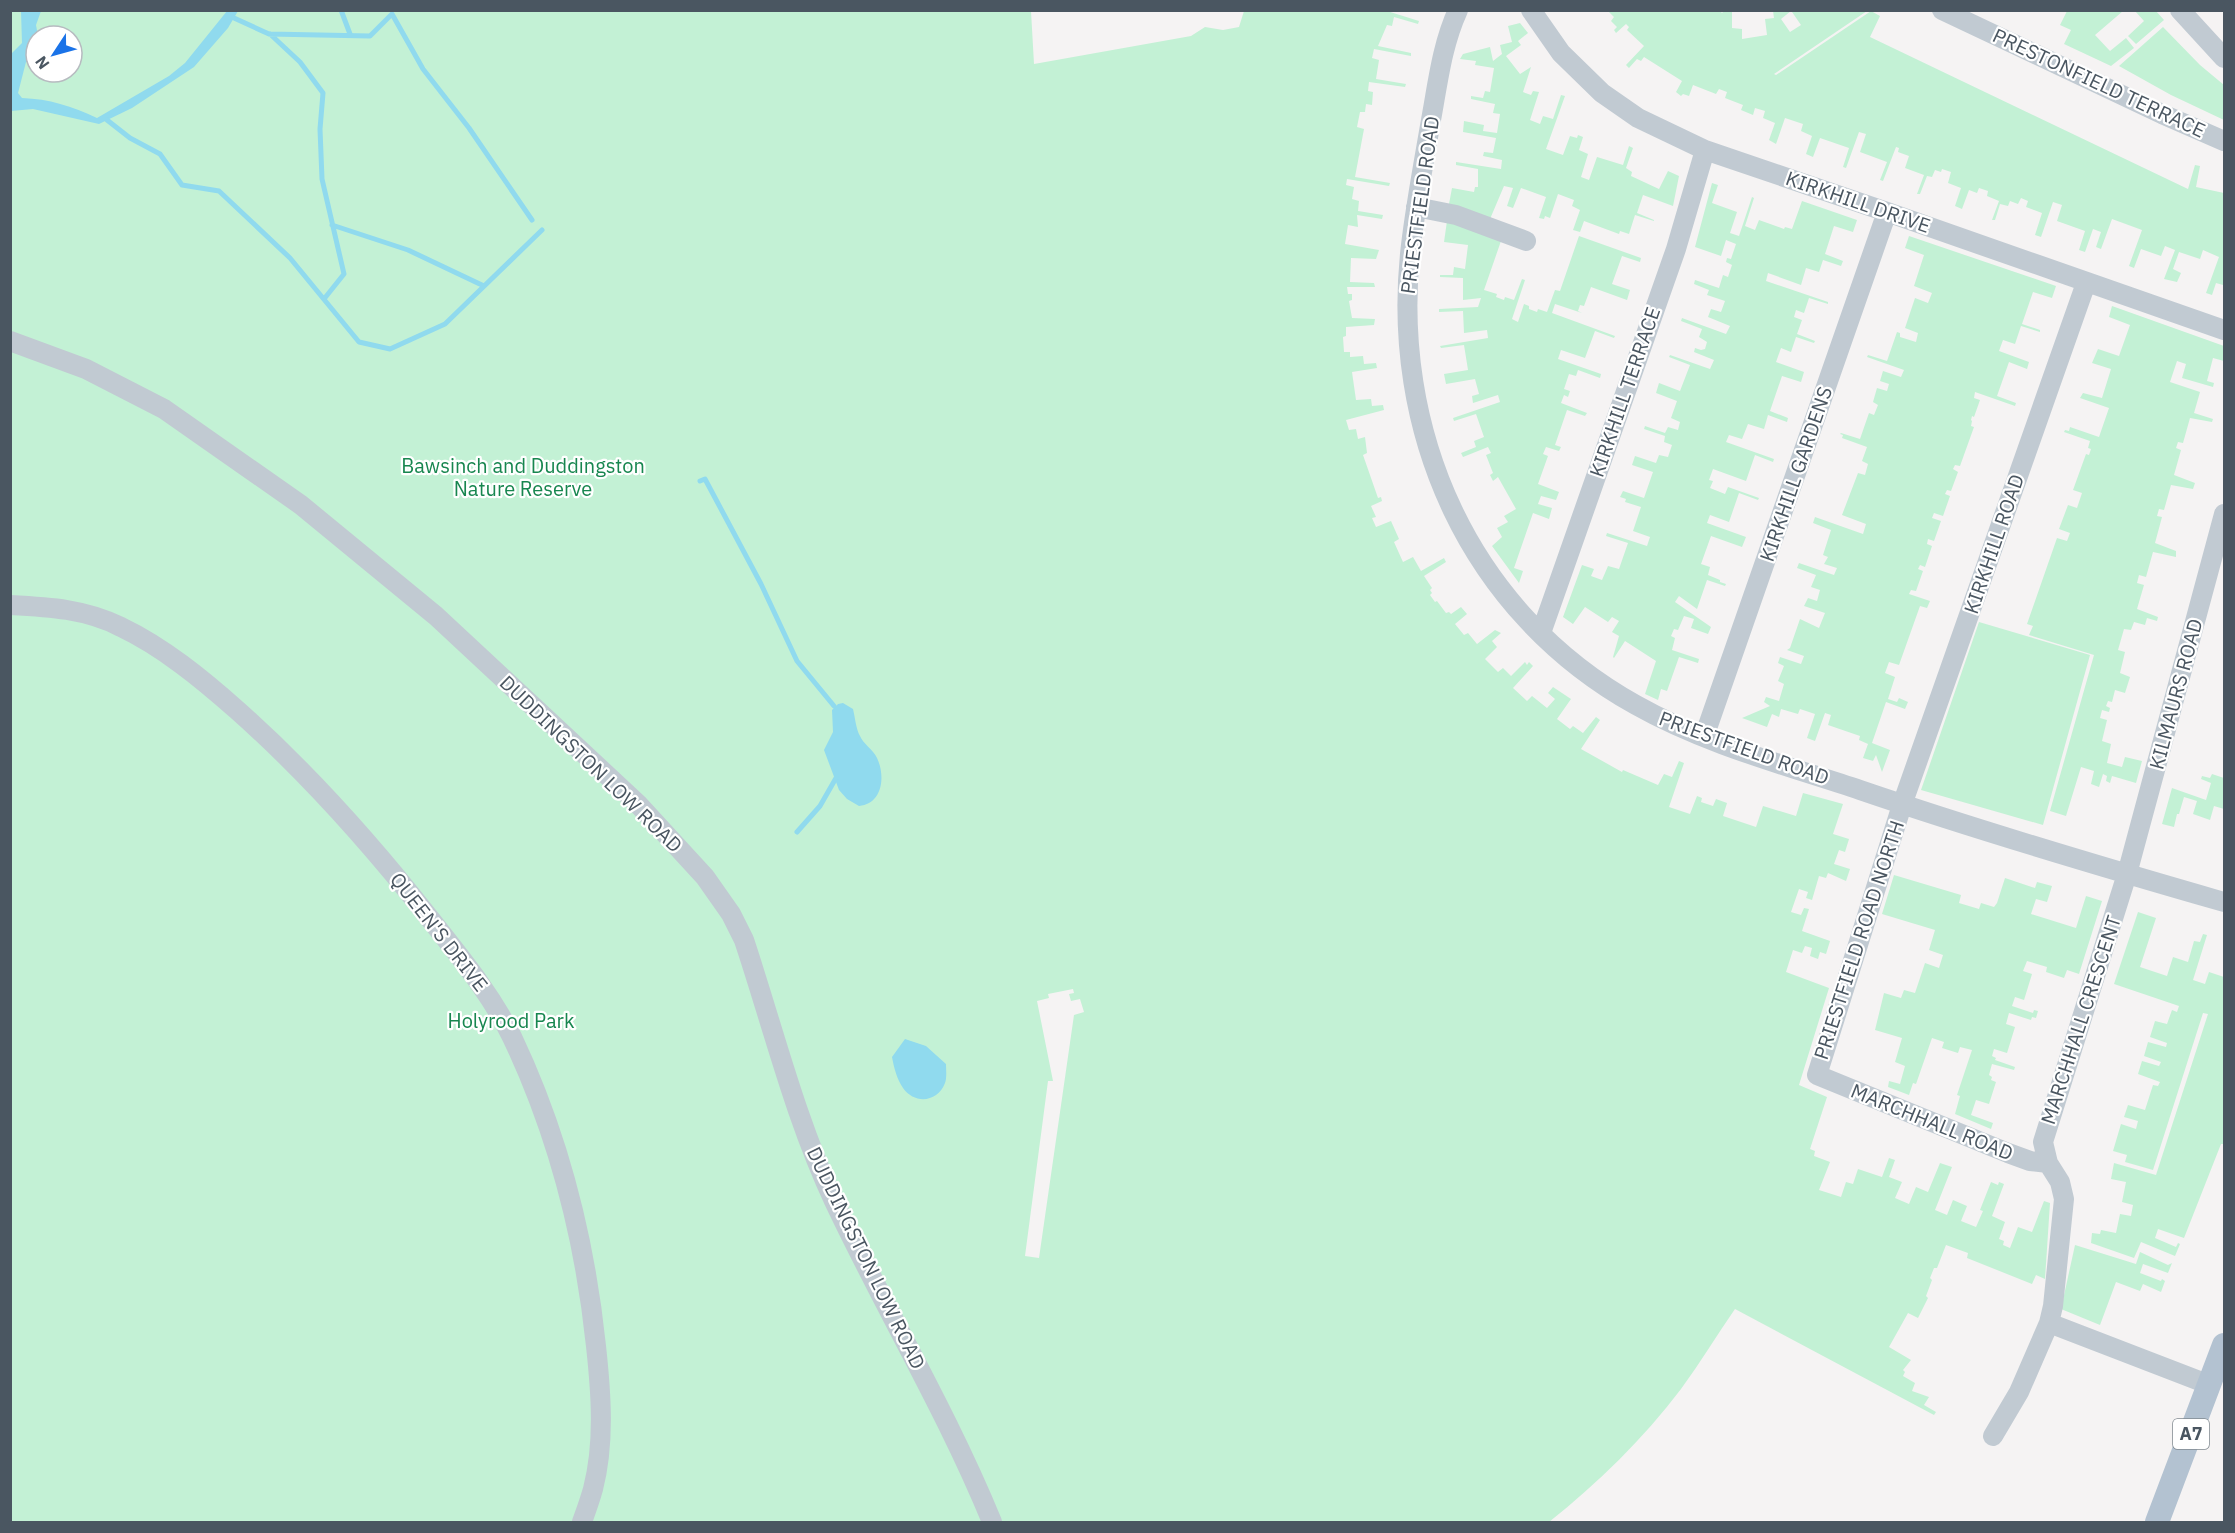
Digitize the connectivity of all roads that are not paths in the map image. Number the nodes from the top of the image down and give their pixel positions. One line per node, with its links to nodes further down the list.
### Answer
1 (1458, 10): 8 (street, PRIESTFIELD ROAD)
2 (1531, 10): 7 (street, KIRKHILL DRIVE)
3 (1942, 10): 6 (street, PRESTONFIELD TERRACE)
4 (2180, 10): 5 (street)
5 (2224, 58)
6 (2224, 141)
7 (1705, 150): 9 (street, KIRKHILL DRIVE); 16 (street, KIRKHILL TERRACE)
8 (1416, 207): 10 (street); 16 (street, PRIESTFIELD ROAD)
9 (1887, 212): 11 (street, KIRKHILL DRIVE); 17 (street, KIRKHILL GARDENS)
10 (1526, 241)
11 (2086, 283): 12 (street, KIRKHILL DRIVE); 18 (street, KIRKHILL ROAD)
12 (2224, 330)
13 (10, 340): 28 (street, DUDDINGSTON LOW ROAD)
14 (2223, 526): 19 (street, KILMAURS ROAD)
15 (10, 605): 27 (street, QUEEN'S DRIVE)
16 (1541, 633): 17 (street, PRIESTFIELD ROAD)
17 (1704, 737): 18 (street, PRIESTFIELD ROAD)
18 (1902, 805): 19 (street, PRIESTFIELD ROAD); 21 (street, PRIESTFIELD ROAD NORTH)
19 (2127, 874): 20 (street, PRIESTFIELD ROAD); 22 (street, MARCHHALL CRESCENT)
20 (2224, 902)
21 (1817, 1074): 22 (street, MARCHHALL ROAD)
22 (2048, 1162): 23 (street, MARCHHALL CRESCENT)
23 (2049, 1323): 25 (street); 26 (street, MARCHHALL CRESCENT)
24 (2224, 1345): 25 (main road, A7)
25 (2210, 1385): 29 (main road, A7)
26 (1993, 1436)
27 (582, 1522)
28 (992, 1522)
29 (2157, 1522)

